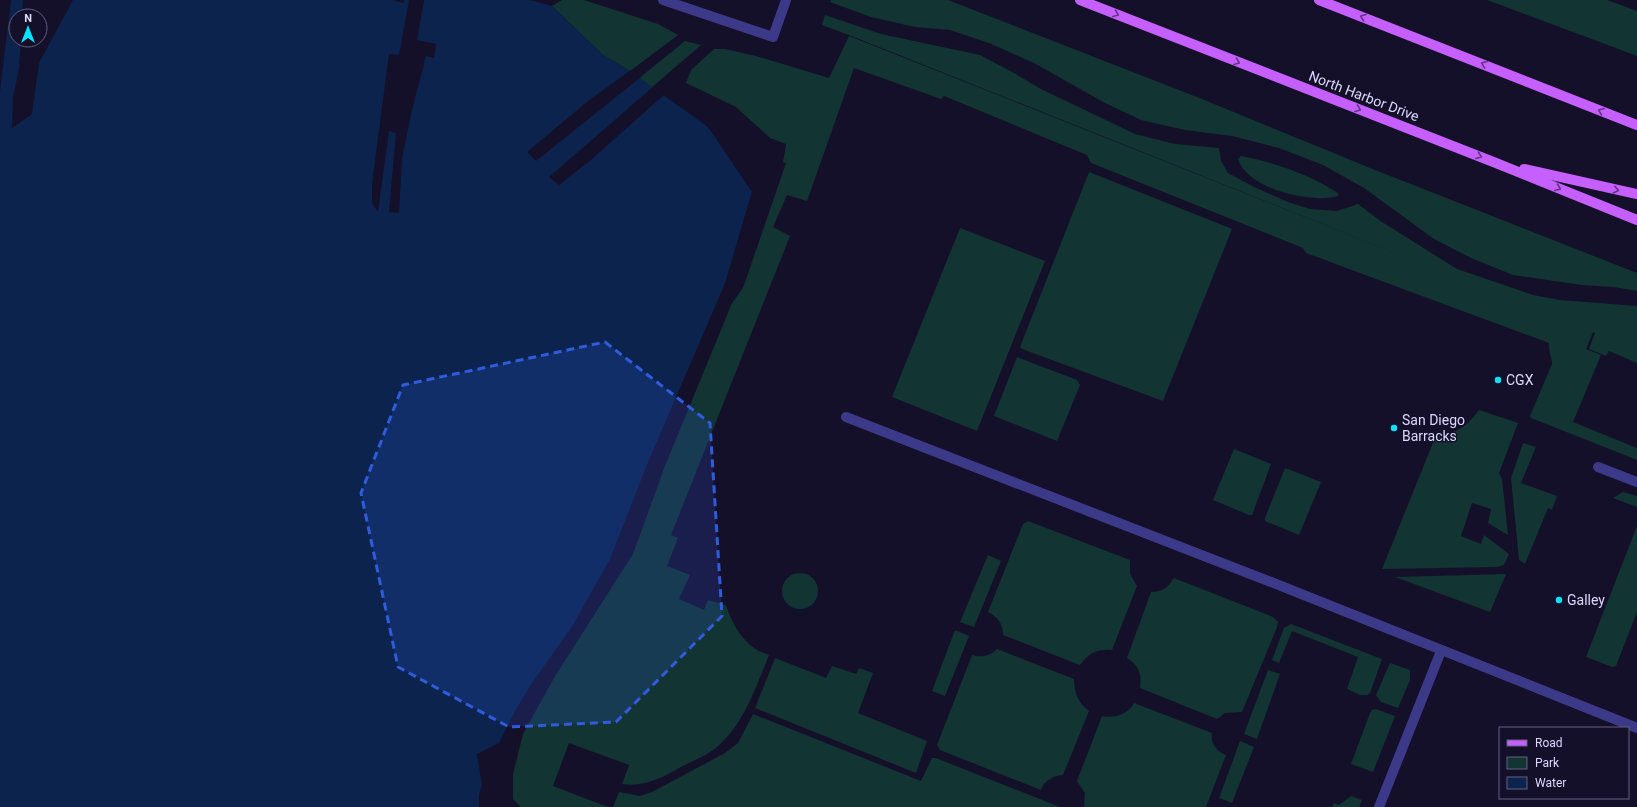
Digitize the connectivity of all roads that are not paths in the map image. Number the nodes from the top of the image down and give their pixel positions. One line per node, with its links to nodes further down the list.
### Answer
1 (663, 0): 2 (lane)
2 (786, 0)
3 (1080, 0): 6 (main road, North Harbor Drive, one-way to 6)
4 (1319, 0): 5 (main road, one-way to 4)
5 (1637, 125)
6 (1496, 163): 7 (main road, one-way to 7); 8 (main road, North Harbor Drive, one-way to 8)
7 (1637, 194)
8 (1637, 220)
9 (846, 417): 12 (lane)
10 (1598, 467): 11 (lane)
11 (1637, 482)
12 (1442, 651): 13 (lane); 14 (lane)
13 (1637, 728)
14 (1379, 807)

